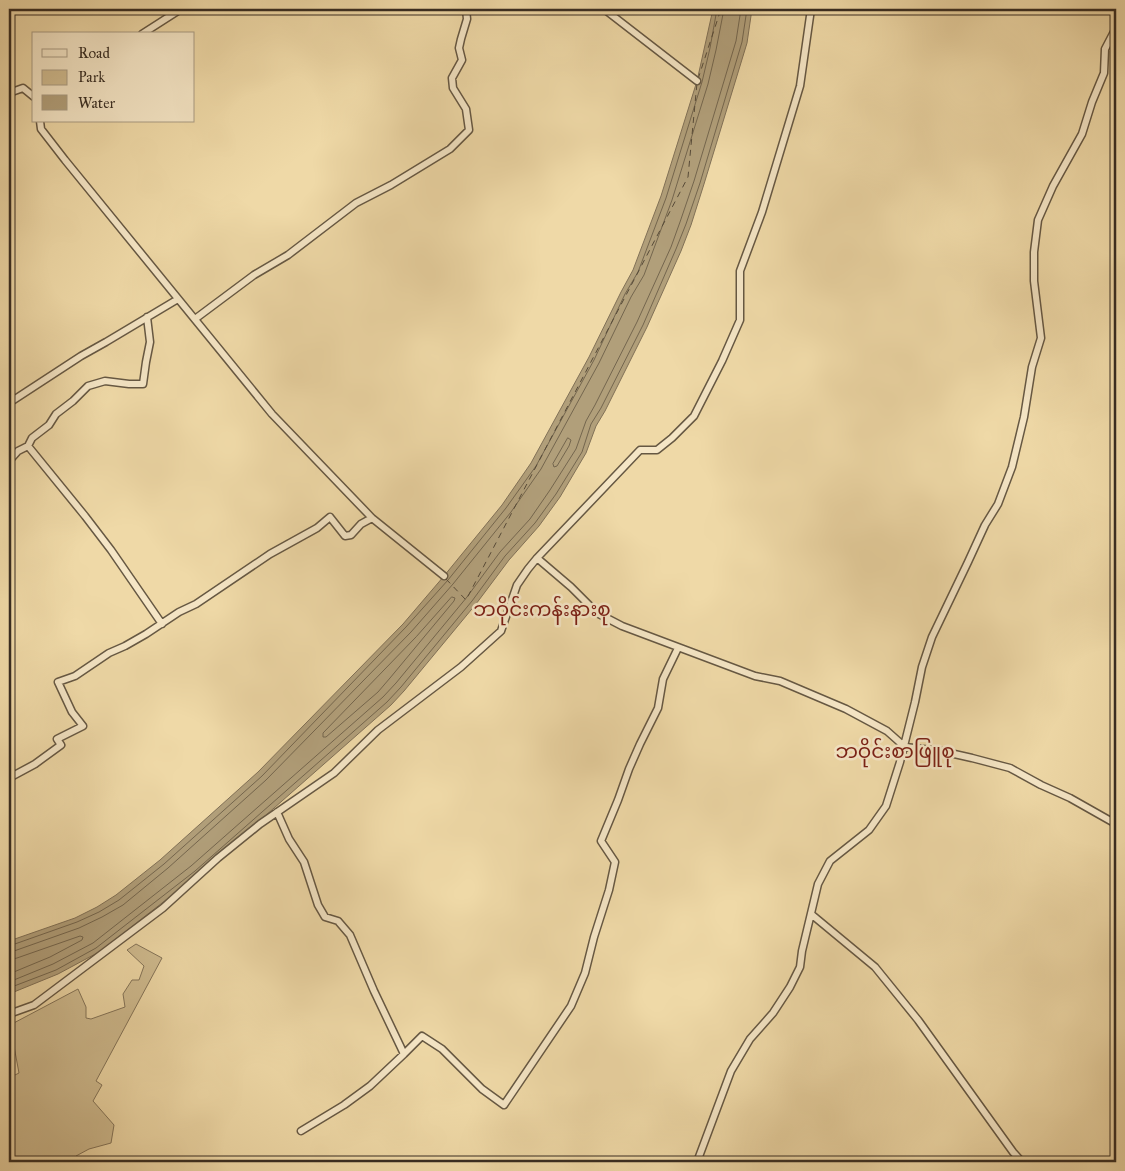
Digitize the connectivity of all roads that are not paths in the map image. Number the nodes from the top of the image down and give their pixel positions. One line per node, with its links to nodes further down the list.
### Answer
1 (181, 9): 6 (street)
2 (466, 9): 13 (street)
3 (604, 9): 7 (street)
4 (811, 9): 18 (street)
5 (1116, 28): 22 (street)
6 (145, 32)
7 (697, 81)
8 (9, 93): 9 (street)
9 (32, 95)
10 (40, 122): 11 (street)
11 (178, 299): 12 (street); 13 (street)
12 (147, 317): 14 (street); 15 (street)
13 (195, 319): 17 (street)
14 (9, 403)
15 (28, 446): 16 (street); 20 (street)
16 (9, 461)
17 (372, 518): 19 (street); 20 (street)
18 (537, 558): 21 (street); 24 (street)
19 (444, 576)
20 (162, 624): 23 (street)
21 (678, 648): 22 (street); 28 (street)
22 (904, 746): 25 (street); 26 (street)
23 (9, 778)
24 (277, 812): 27 (street); 28 (street)
25 (1116, 824)
26 (811, 914): 30 (street); 31 (street)
27 (9, 1014)
28 (404, 1054): 29 (street)
29 (301, 1131)
30 (697, 1162)
31 (1022, 1162)

